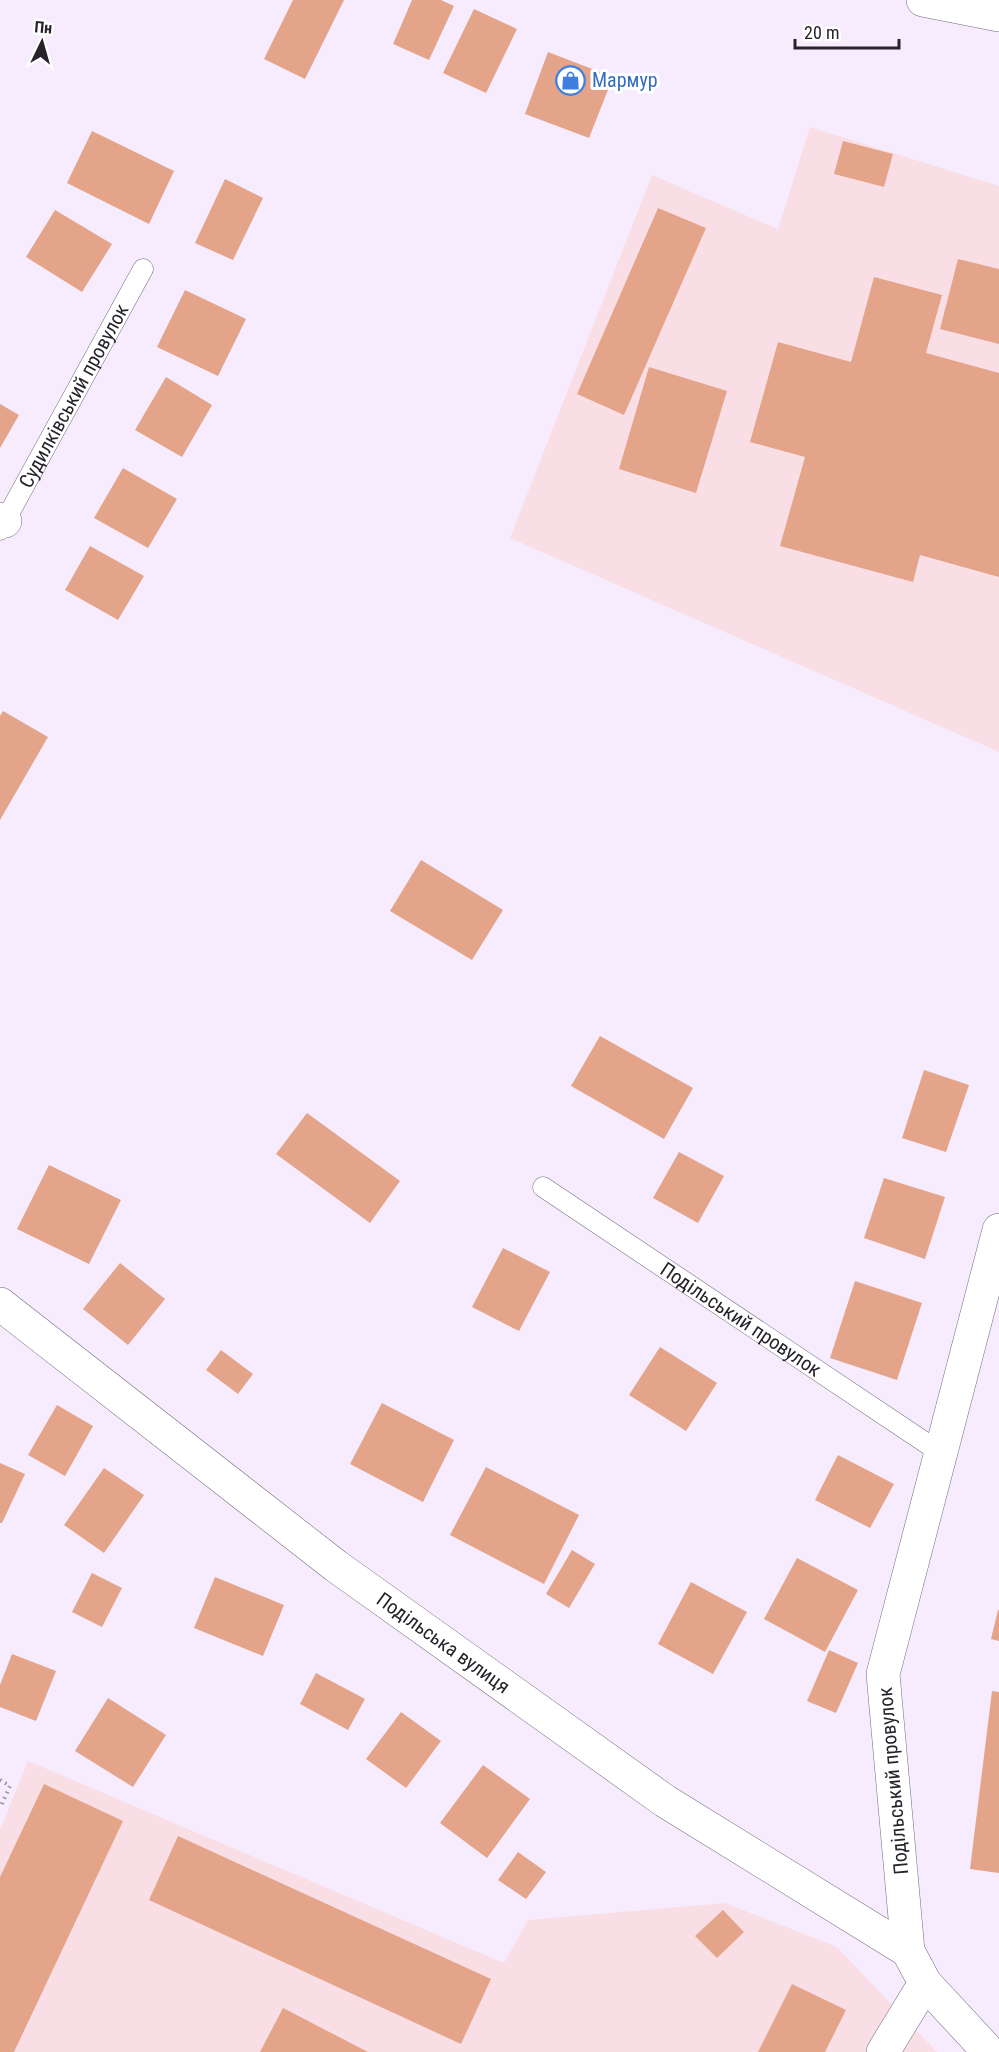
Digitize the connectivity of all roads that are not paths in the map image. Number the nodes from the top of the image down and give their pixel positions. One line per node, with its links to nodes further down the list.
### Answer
1 (923, 0): 2 (street)
2 (999, 15)
3 (143, 269): 4 (lane, Судилківський провулок)
4 (2, 524)
5 (543, 1187): 8 (lane, Подільський провулок)
6 (999, 1230): 8 (street, Подільський провулок)
7 (0, 1304): 9 (street, Подільська вулиця)
8 (941, 1453): 9 (street, Подільський провулок)
9 (908, 1951): 10 (street, Подільський провулок)
10 (925, 1983): 11 (street); 12 (street, Подільський провулок)
11 (883, 2052)
12 (989, 2052)

